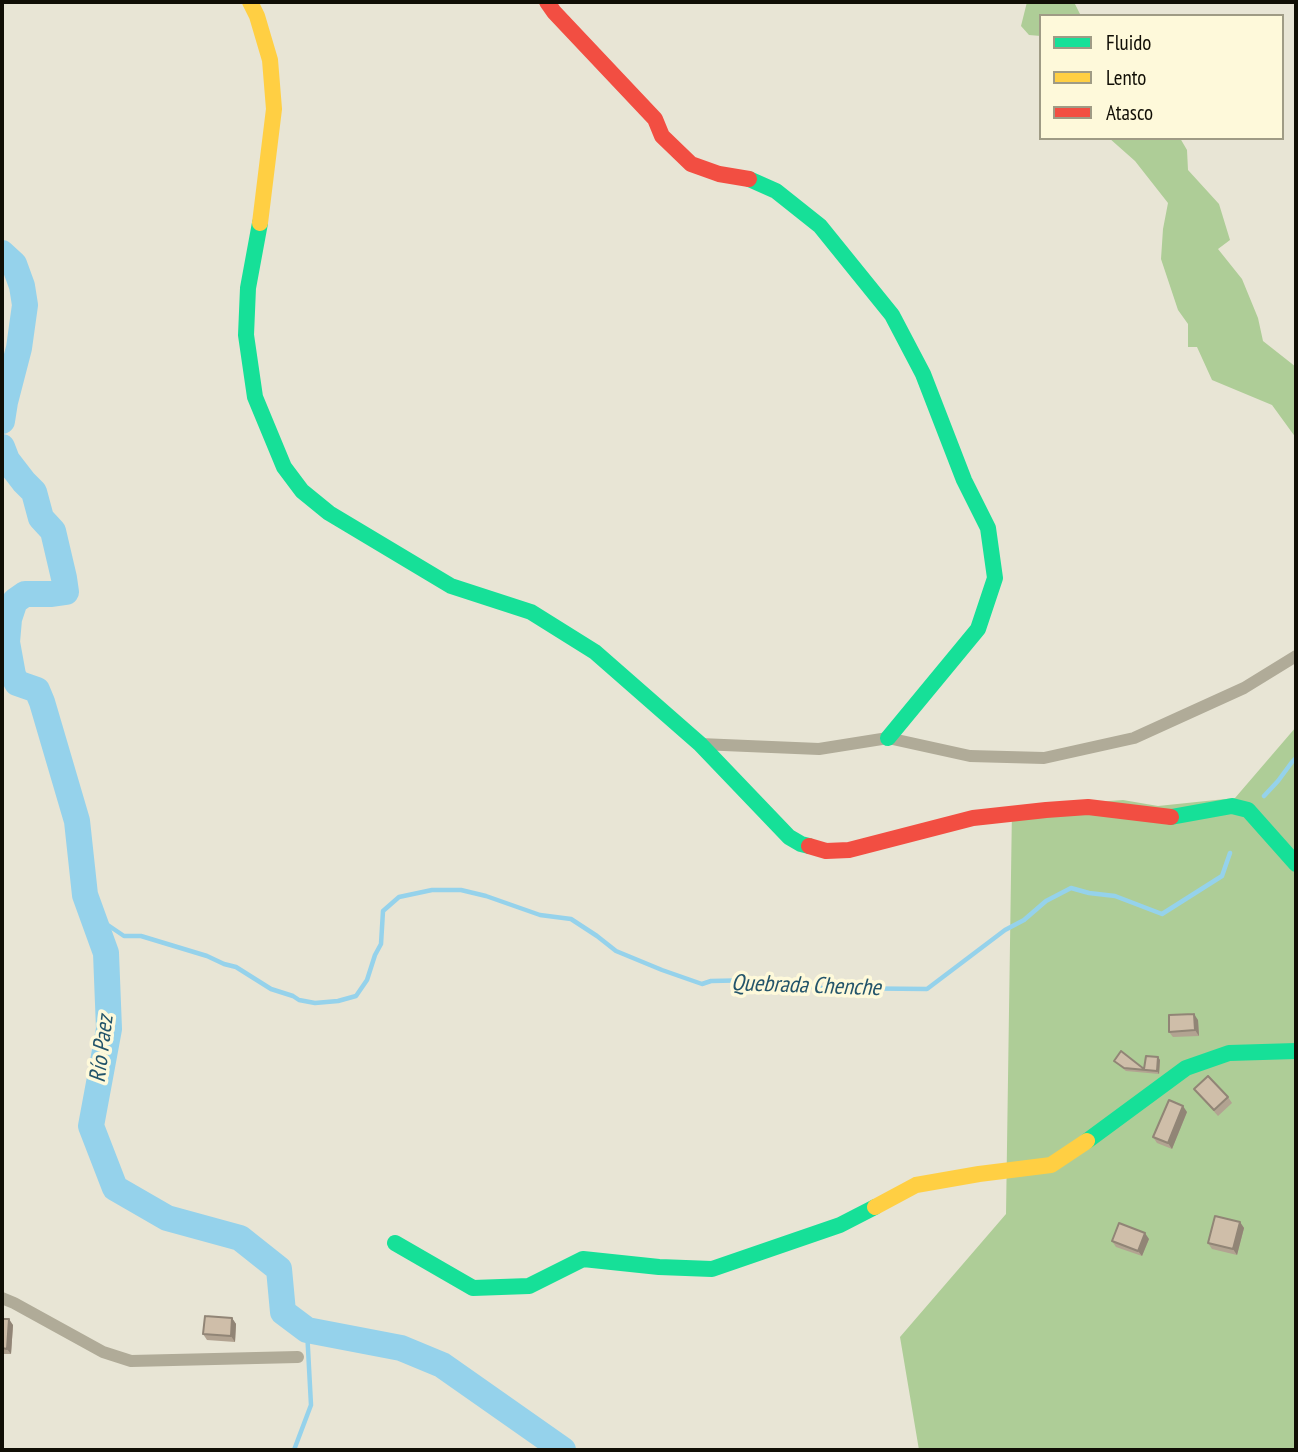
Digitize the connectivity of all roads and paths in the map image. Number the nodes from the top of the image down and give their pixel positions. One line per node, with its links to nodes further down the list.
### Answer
1 (250, 2): 5 (street)
2 (547, 2): 4 (street)
3 (1296, 656): 4 (street)
4 (888, 738): 5 (street)
5 (700, 744): 6 (street)
6 (1296, 864)
7 (1296, 1051): 8 (street)
8 (395, 1243)
9 (2, 1298): 10 (street)
10 (298, 1357)

